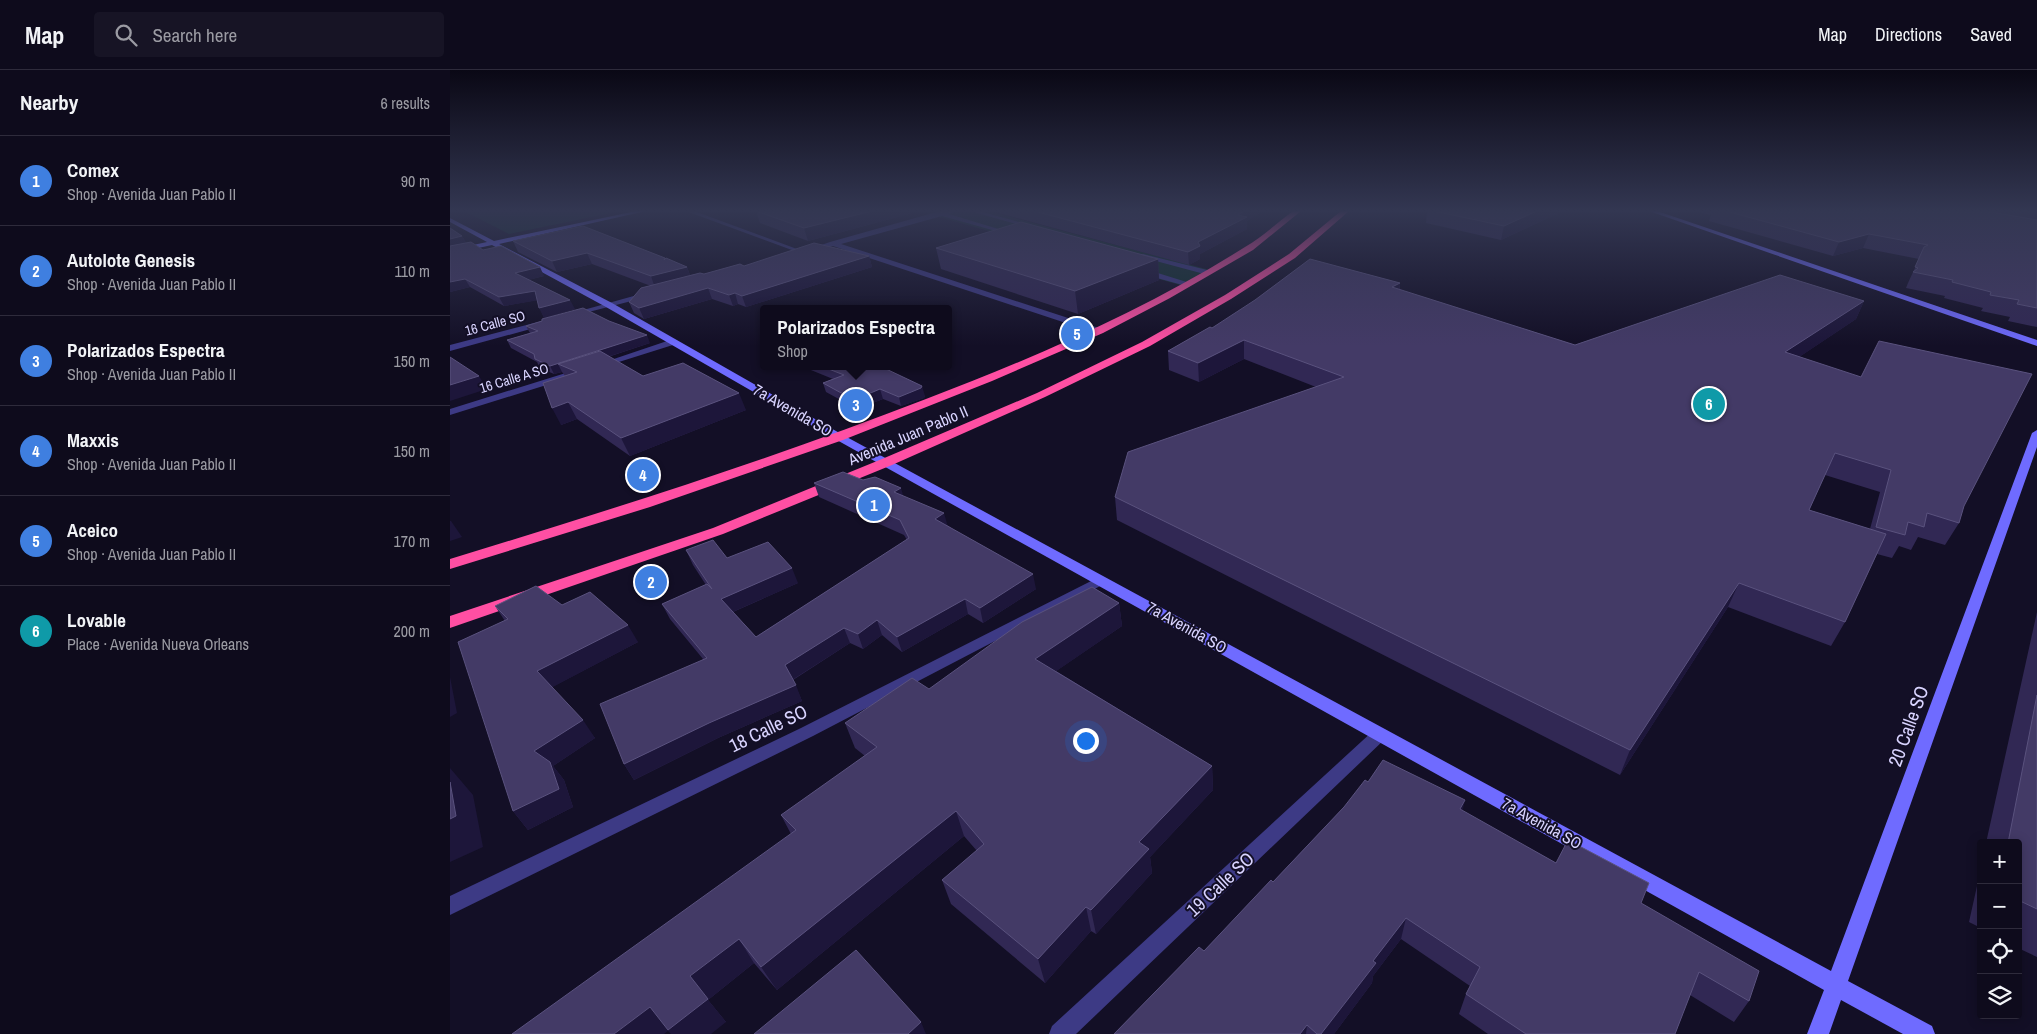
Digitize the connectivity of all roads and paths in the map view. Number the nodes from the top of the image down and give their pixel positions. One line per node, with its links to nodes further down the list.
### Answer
1 (518, 256): 11 (street, 7a Avenida SO)
2 (869, 256): 14 (street)
3 (1143, 256): 8 (street)
4 (1237, 256): 8 (highway, Avenida Juan Pablo II)
5 (1292, 256): 21 (highway, Avenida Juan Pablo II)
6 (1783, 256): 16 (street)
7 (1132, 268): 9 (street)
8 (1208, 273): 9 (highway, Avenida Juan Pablo II)
9 (1190, 284): 14 (highway, Avenida Juan Pablo II)
10 (657, 292): 11 (street)
11 (609, 305): 12 (street); 15 (street, 7a Avenida SO)
12 (564, 317)
13 (554, 320): 17 (street, 16 Calle SO)
14 (1099, 331): 20 (highway, Avenida Juan Pablo II)
15 (673, 342): 18 (street, 16 Calle A SO); 20 (street, 7a Avenida SO)
16 (2037, 343)
17 (450, 348)
18 (450, 412)
19 (2037, 433): 27 (street, 20 Calle SO)
20 (839, 437): 21 (street, 7a Avenida SO); 22 (highway, Avenida Juan Pablo II)
21 (887, 462): 23 (street, 7a Avenida SO); 24 (highway, Avenida Juan Pablo II)
22 (450, 564)
23 (1101, 580): 25 (street, 7a Avenida SO); 26 (street, 18 Calle SO)
24 (450, 622)
25 (1380, 734): 27 (street, 7a Avenida SO); 28 (street, 19 Calle SO)
26 (450, 906)
27 (1836, 985): 29 (street, 20 Calle SO); 30 (street, 7a Avenida SO)
28 (1060, 1034)
29 (1818, 1034)
30 (1924, 1034)

